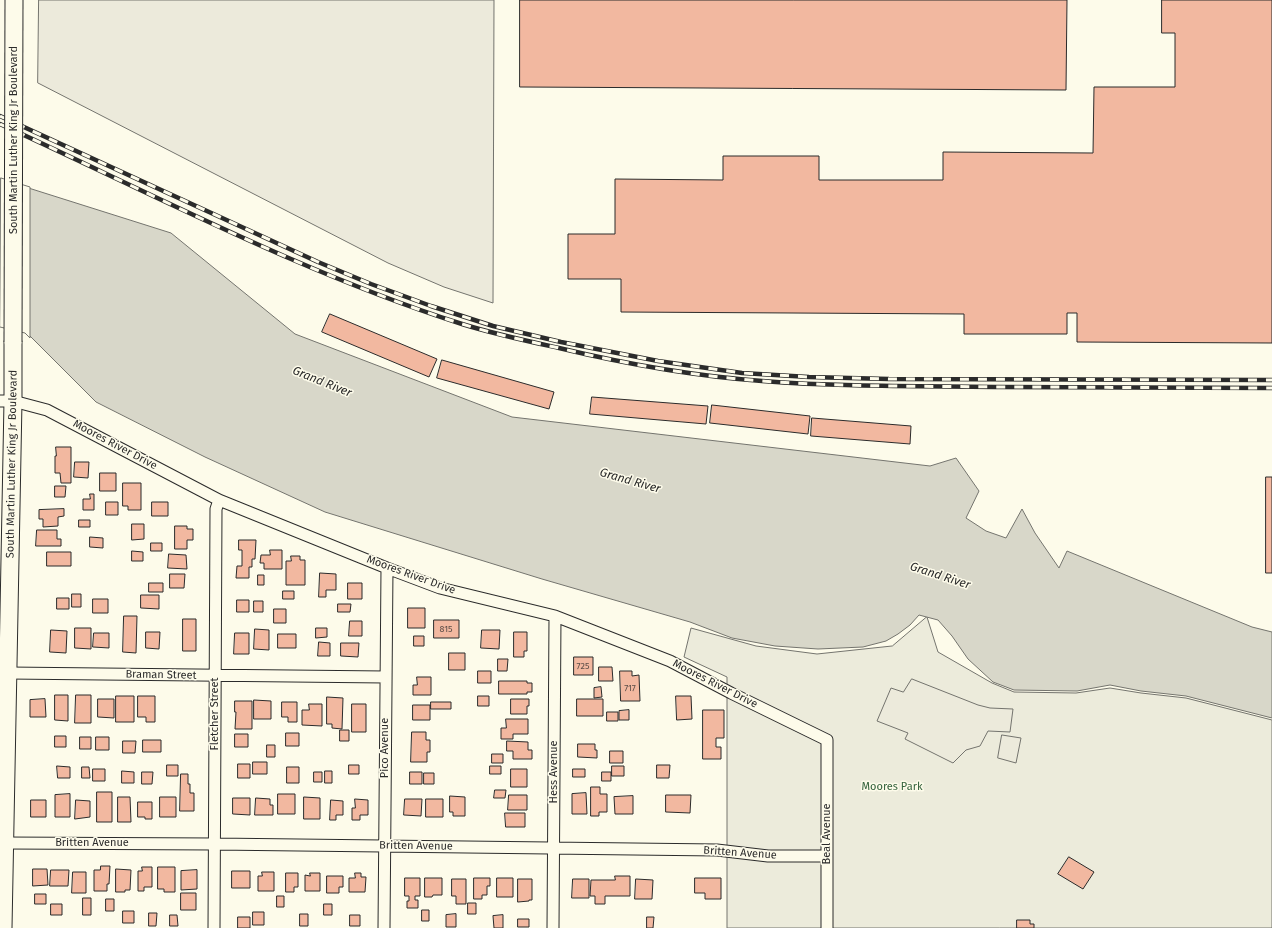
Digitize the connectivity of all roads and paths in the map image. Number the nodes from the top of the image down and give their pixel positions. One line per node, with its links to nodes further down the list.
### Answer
1 (14, 0): 2 (main road, South Martin Luther King Jr Boulevard, bridge)
2 (7, 401): 3 (street, Moores River Drive); 7 (main road, South Martin Luther King Jr Boulevard)
3 (219, 500): 4 (street, Moores River Drive); 6 (street, Fletcher Street)
4 (387, 568): 5 (street, Moores River Drive); 8 (street, Pico Avenue)
5 (554, 616): 9 (street, Moores River Drive); 13 (street, Hess Avenue)
6 (215, 675): 7 (street, Braman Street); 8 (street, Braman Street); 11 (street, Fletcher Street)
7 (4, 676): 10 (main road, South Martin Luther King Jr Boulevard)
8 (385, 677): 12 (street, Pico Avenue)
9 (827, 740): 14 (street, Beal Avenue)
10 (2, 840): 11 (street, Britten Avenue); 15 (main road, South Martin Luther King Jr Boulevard)
11 (215, 844): 12 (street, Britten Avenue); 16 (street, Fletcher Street)
12 (384, 846): 13 (street, Britten Avenue); 17 (street, Pico Avenue)
13 (554, 848): 14 (street, Britten Avenue); 18 (street, Hess Avenue)
14 (827, 856): 19 (street, Beal Avenue)
15 (4, 928)
16 (214, 928)
17 (384, 928)
18 (553, 928)
19 (827, 928)

